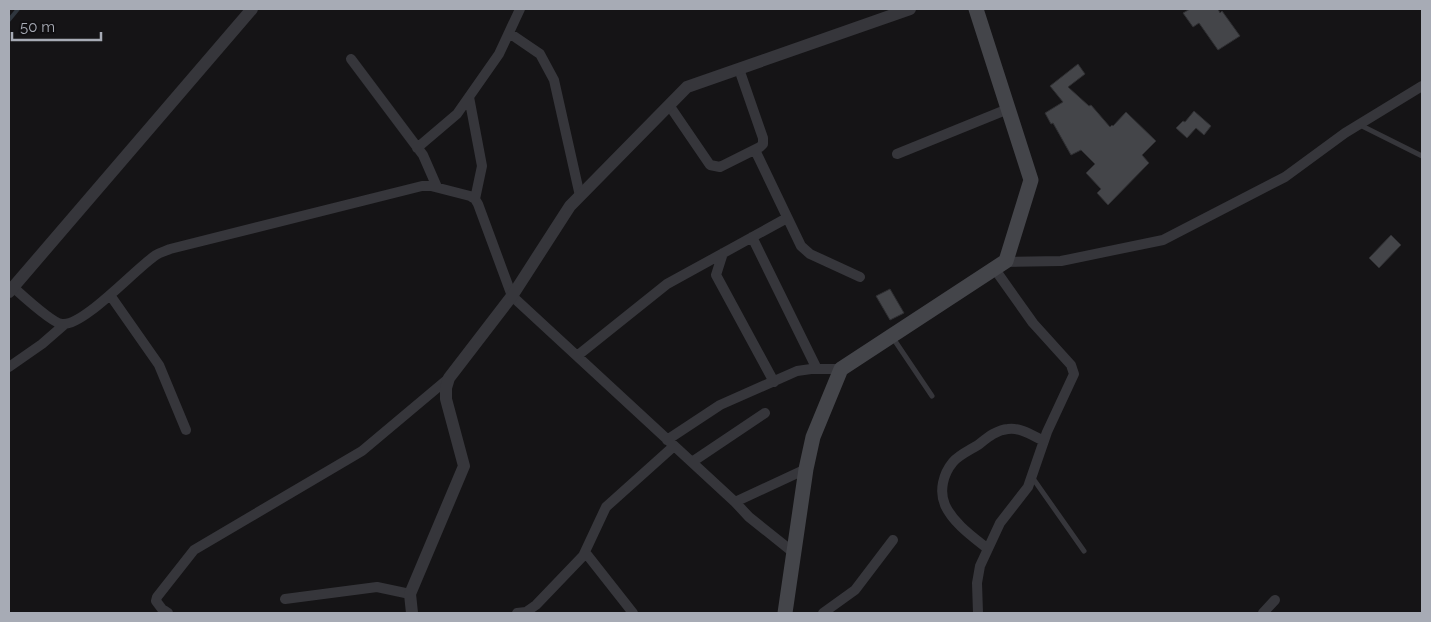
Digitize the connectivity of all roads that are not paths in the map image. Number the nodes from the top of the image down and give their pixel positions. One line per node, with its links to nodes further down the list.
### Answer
1 (252, 9): 25 (street)
2 (520, 9): 5 (street)
3 (910, 9): 7 (street)
4 (976, 9): 11 (main road)
5 (509, 33): 9 (street); 18 (street)
6 (351, 59): 13 (street)
7 (739, 69): 10 (street); 14 (street)
8 (1422, 86): 12 (street)
9 (469, 97): 13 (street); 19 (street)
10 (669, 105): 14 (street); 18 (street)
11 (1008, 109): 15 (street); 23 (main road)
12 (1359, 125): 16 (lane); 23 (street)
13 (417, 148): 17 (street)
14 (754, 150): 20 (street)
15 (897, 154)
16 (1422, 156)
17 (437, 187): 19 (street); 26 (street)
18 (580, 196): 27 (street)
19 (474, 199): 27 (street)
20 (787, 218): 21 (street); 24 (street)
21 (752, 238): 22 (street); 32 (street)
22 (723, 253): 30 (street); 35 (street)
23 (999, 265): 29 (main road); 39 (street)
24 (860, 277)
25 (11, 290): 28 (street)
26 (110, 295): 28 (street); 38 (street)
27 (512, 296): 30 (street); 34 (street)
28 (64, 324): 31 (street)
29 (891, 336): 33 (main road); 36 (lane)
30 (578, 356): 40 (street)
31 (9, 367)
32 (817, 369): 33 (street); 35 (street)
33 (841, 369): 42 (main road)
34 (449, 378): 50 (street); 53 (street)
35 (774, 382): 40 (street)
36 (932, 396)
37 (765, 412): 41 (street)
38 (186, 430)
39 (1044, 441): 43 (street); 46 (street)
40 (671, 443): 41 (street); 48 (street)
41 (692, 462): 44 (street)
42 (806, 469): 44 (street); 49 (main road)
43 (1032, 477): 46 (street); 47 (lane)
44 (735, 502): 49 (street)
45 (893, 540): 58 (street)
46 (988, 549): 59 (street)
47 (1084, 551)
48 (585, 552): 55 (street); 56 (street)
49 (794, 553): 57 (main road)
50 (410, 594): 51 (street); 54 (street)
51 (285, 599)
52 (1275, 600): 60 (street)
53 (168, 613)
54 (412, 613)
55 (517, 613)
56 (633, 613)
57 (785, 613)
58 (823, 613)
59 (978, 613)
60 (1263, 613)

